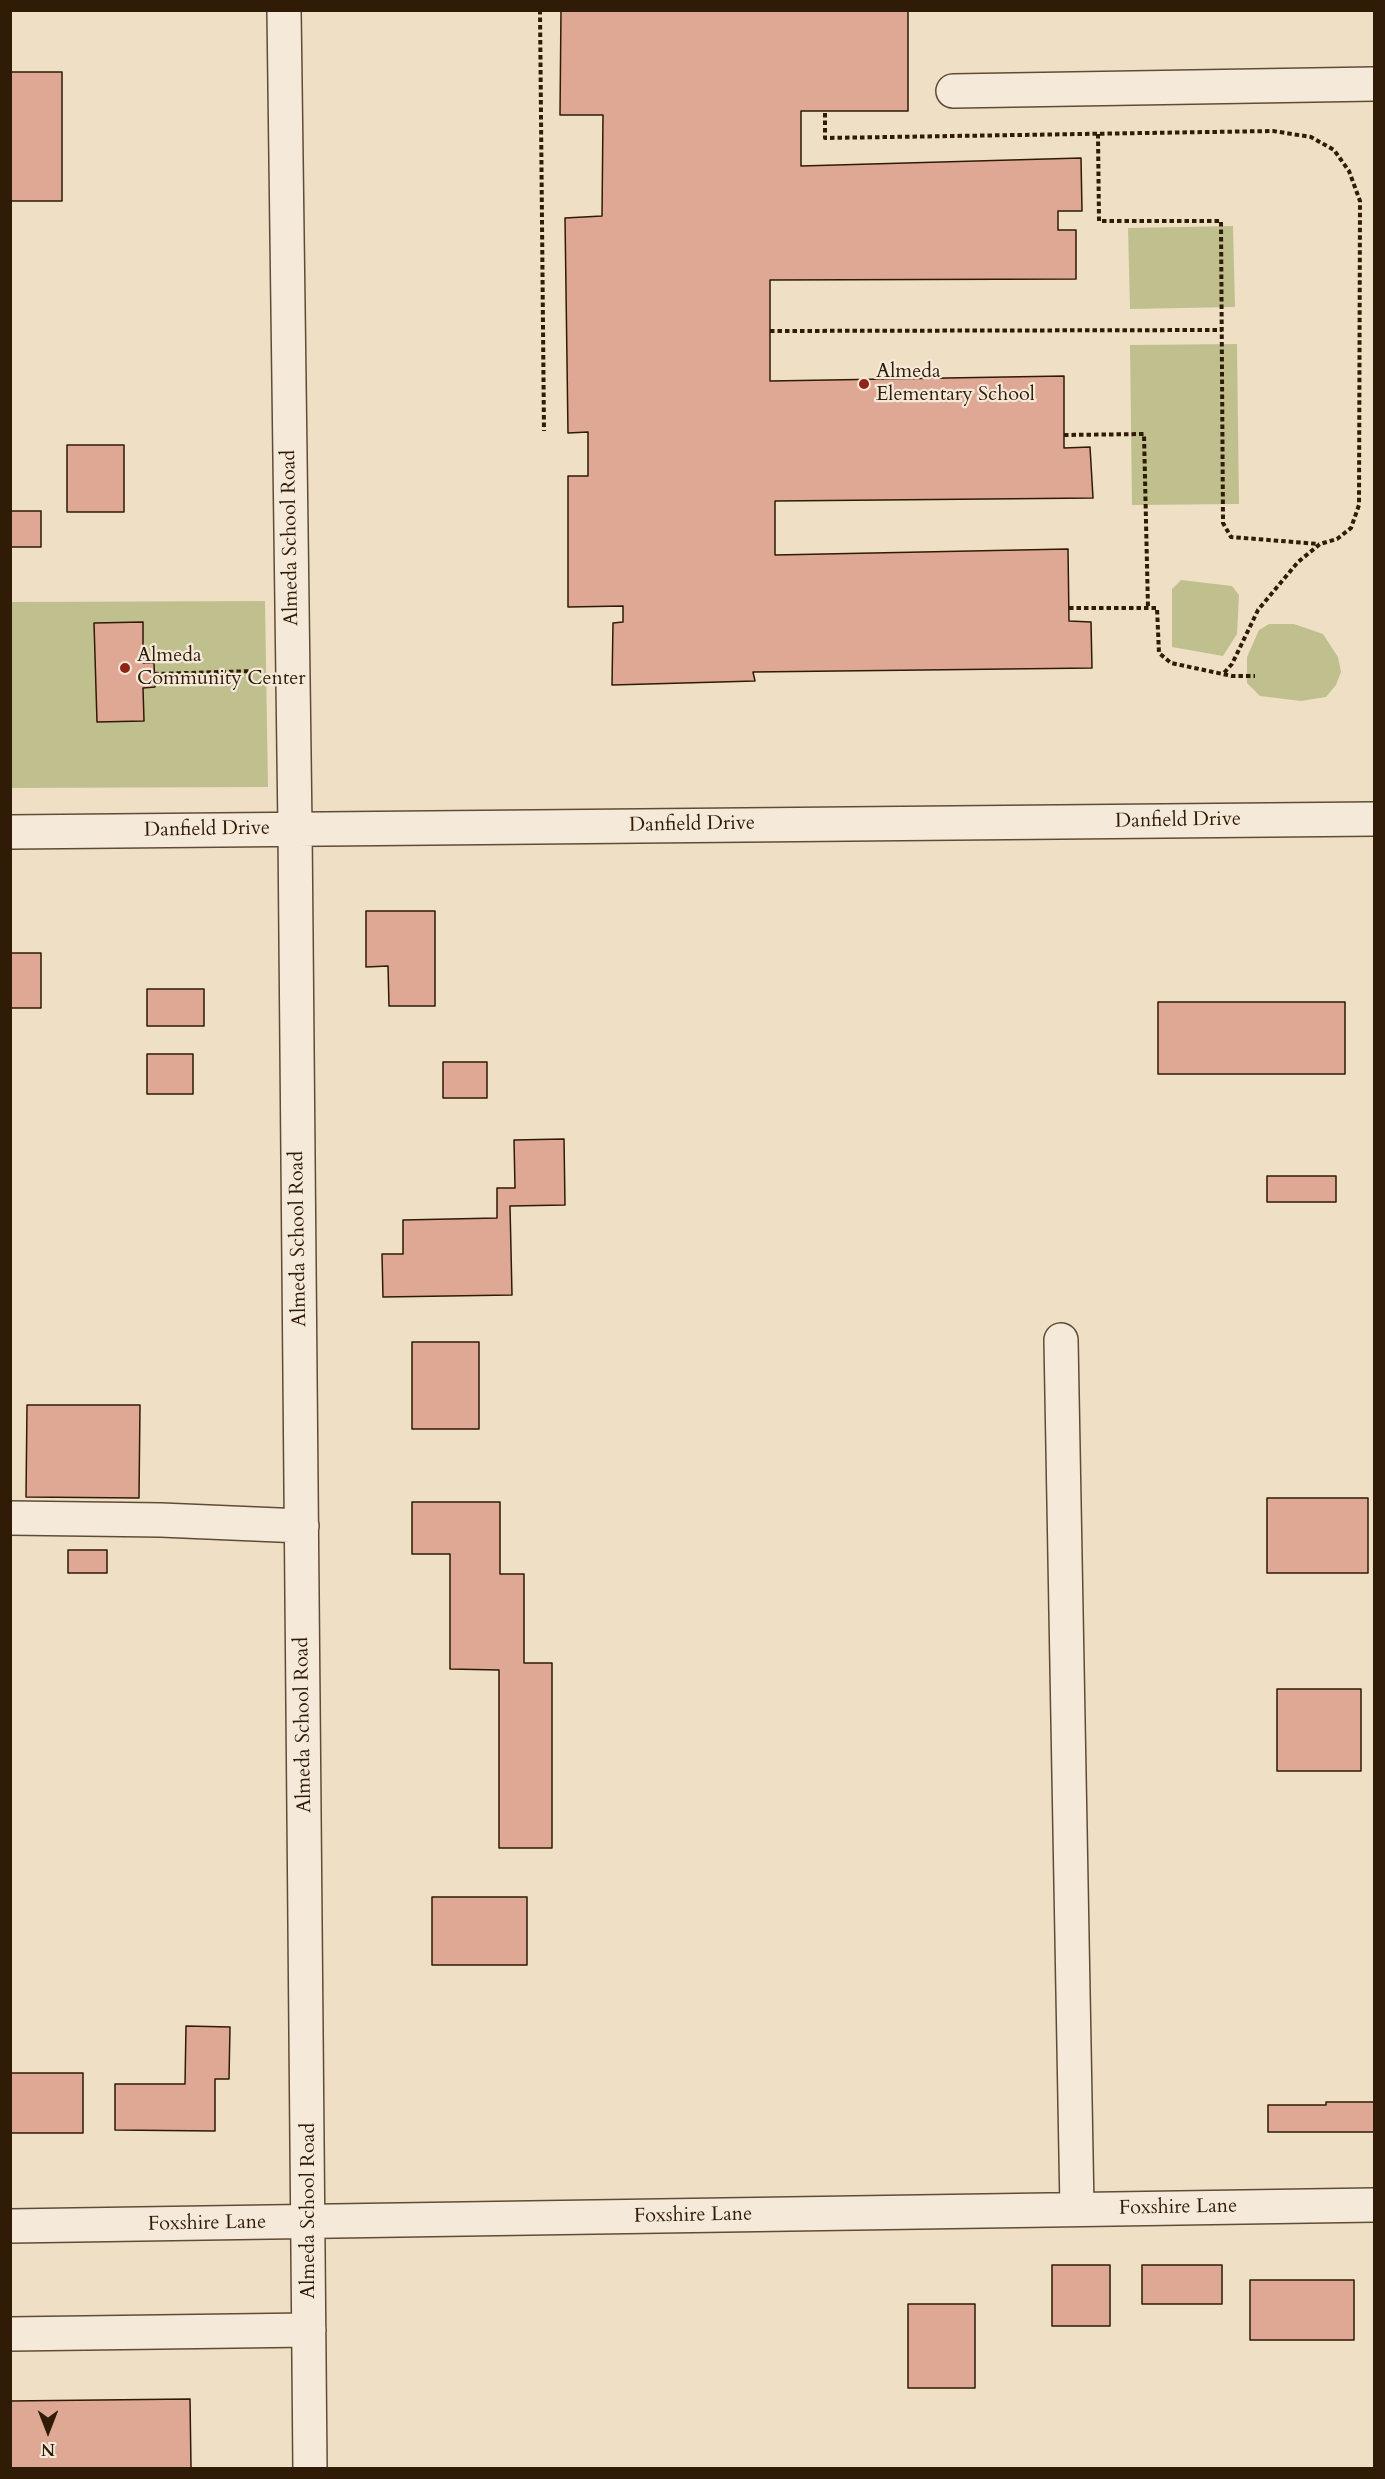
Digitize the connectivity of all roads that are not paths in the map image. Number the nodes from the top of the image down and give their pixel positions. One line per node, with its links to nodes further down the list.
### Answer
1 (284, 10): 5 (street, Almeda School Road)
2 (1374, 84): 3 (street)
3 (953, 91)
4 (1374, 819): 5 (street, Danfield Drive)
5 (295, 829): 6 (street, Danfield Drive); 9 (street, Almeda School Road)
6 (10, 832)
7 (1061, 1340): 11 (street)
8 (10, 1518): 9 (street)
9 (302, 1526): 12 (street, Almeda School Road)
10 (1374, 2205): 11 (street, Foxshire Lane)
11 (1077, 2209): 12 (street, Foxshire Lane)
12 (309, 2223): 13 (street, Foxshire Lane); 14 (street, Almeda School Road)
13 (10, 2226)
14 (309, 2330): 15 (street); 16 (street, Almeda School Road)
15 (10, 2334)
16 (310, 2469)

